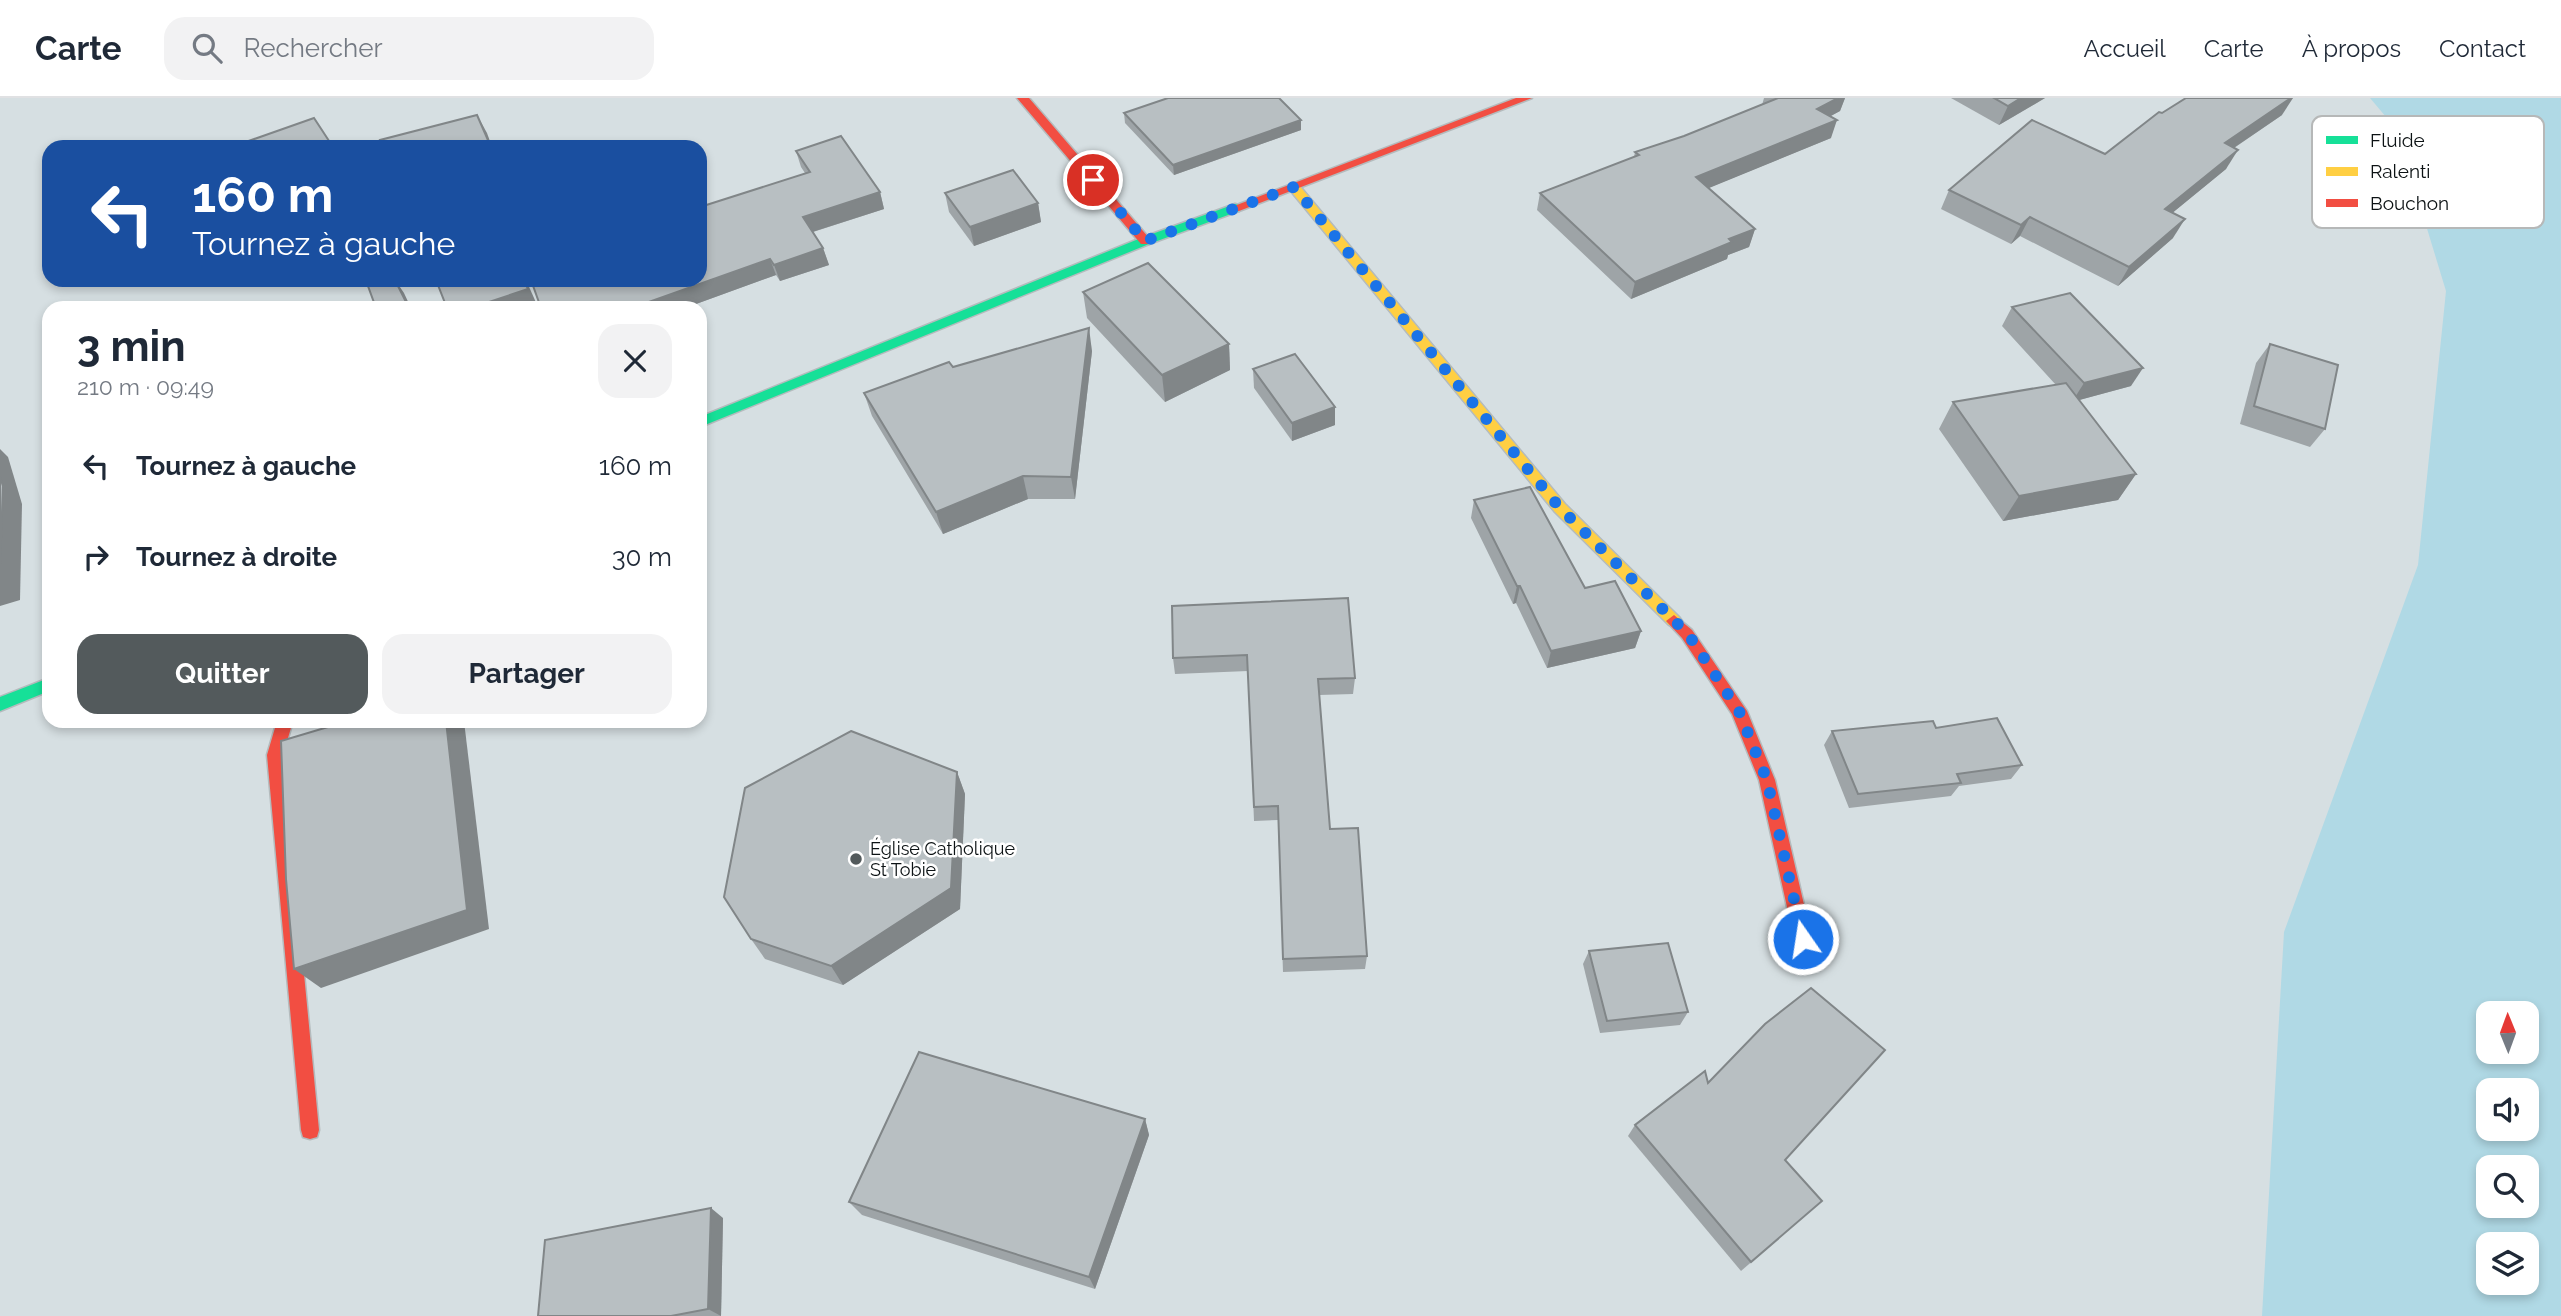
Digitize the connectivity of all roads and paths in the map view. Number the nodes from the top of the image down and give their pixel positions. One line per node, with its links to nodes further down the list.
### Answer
1 (1023, 98): 4 (street)
2 (1526, 98): 3 (street)
3 (1294, 187): 4 (street); 9 (street)
4 (1145, 241): 5 (street)
5 (707, 419)
6 (42, 687): 7 (street)
7 (0, 704)
8 (283, 728): 10 (street)
9 (1803, 939)
10 (310, 1130)

